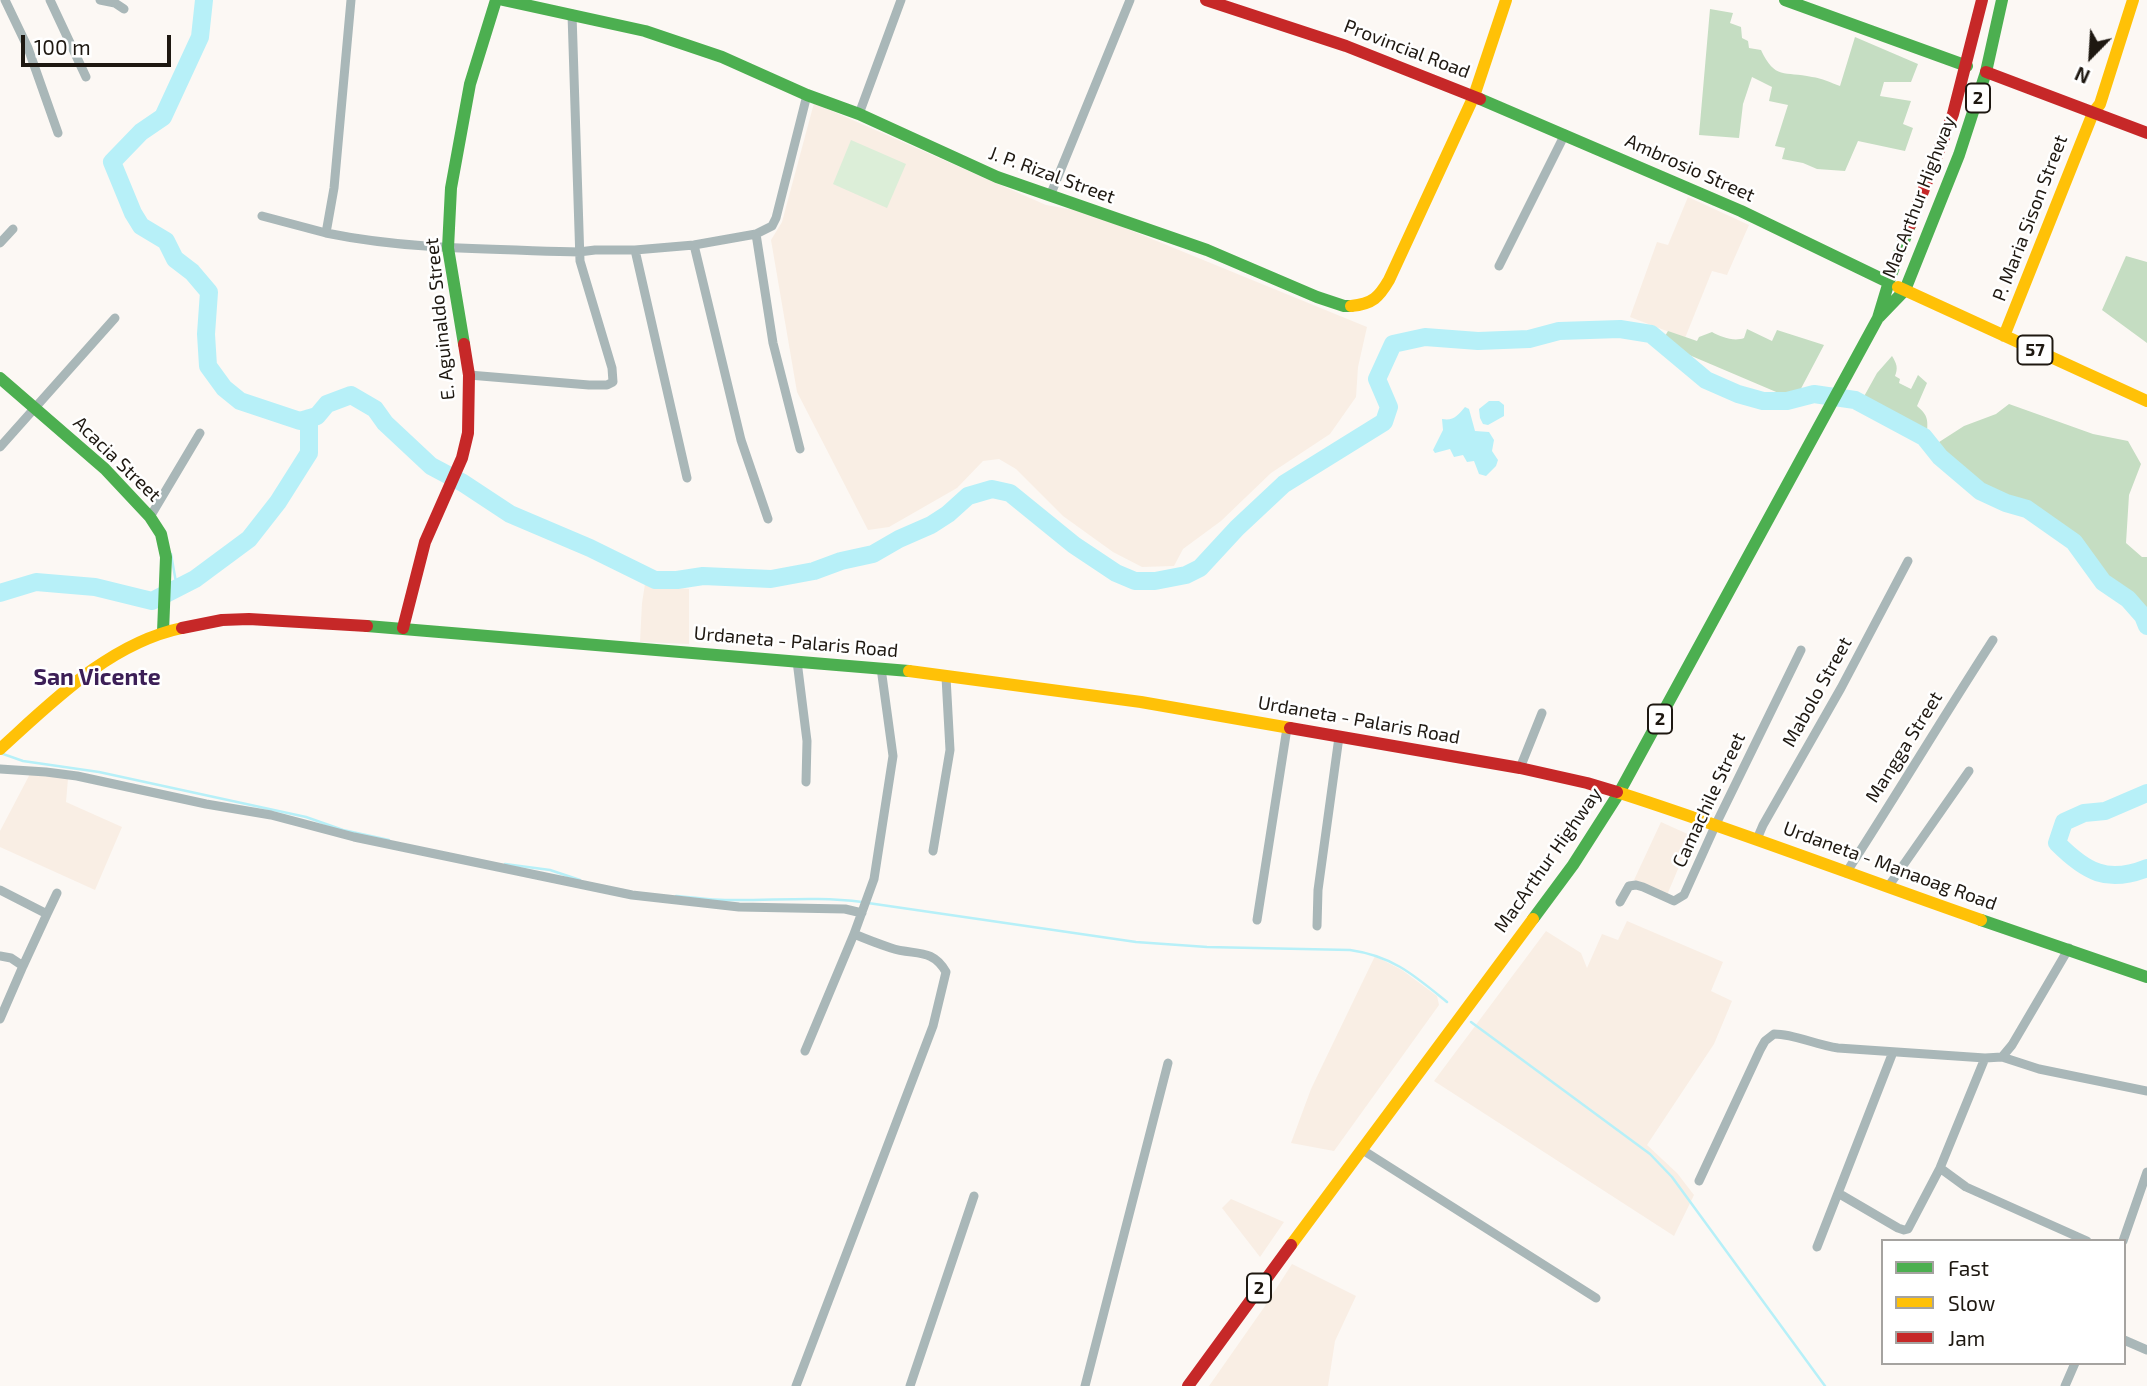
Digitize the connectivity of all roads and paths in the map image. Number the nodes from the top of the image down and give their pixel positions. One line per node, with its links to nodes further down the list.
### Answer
1 (5, 0): 24 (street)
2 (50, 0): 19 (street)
3 (100, 0): 15 (street)
4 (351, 0): 32 (street)
5 (496, 0): 36 (main road, E. Aguinaldo Street)
6 (503, 0): 16 (main road, J. P. Rizal Street)
7 (901, 0): 23 (street)
8 (1130, 0): 29 (street)
9 (1206, 0): 21 (main road, Provincial Road)
10 (1506, 0): 21 (main road, J. P. Rizal Street)
11 (1785, 0): 17 (main road)
12 (1982, 0): 17 (main road, MacArthur Highway / 2)
13 (2002, 0): 18 (main road, MacArthur Highway / 2)
14 (2133, 0): 22 (main road, P. Maria Sison Street)
15 (124, 9)
16 (572, 14): 20 (main road, J. P. Rizal Street); 38 (street)
17 (1967, 66): 27 (main road, MacArthur Highway / 2)
18 (1986, 72): 22 (main road); 28 (main road, MacArthur Highway / 2)
19 (86, 78)
20 (807, 94): 23 (main road, J. P. Rizal Street); 33 (street)
21 (1474, 96): 26 (main road, Ambrosio Street); 29 (main road, J. P. Rizal Street)
22 (2093, 113): 25 (main road); 45 (main road, P. Maria Sison Street)
23 (859, 114): 29 (main road, J. P. Rizal Street)
24 (58, 133)
25 (2147, 133)
26 (1566, 134): 39 (street); 40 (main road, Ambrosio Street)
27 (1926, 185): 28 (main road); 40 (main road, MacArthur Highway / 2)
28 (1944, 193): 41 (main road, MacArthur Highway / 2)
29 (1050, 196)
30 (262, 216): 32 (street)
31 (13, 229): 34 (street)
32 (326, 233): 36 (street)
33 (756, 234): 35 (street); 53 (street)
34 (0, 243)
35 (694, 244): 37 (street); 56 (street)
36 (447, 248): 38 (street); 47 (main road, E. Aguinaldo Street)
37 (635, 250): 38 (street); 54 (street)
38 (579, 252): 47 (street)
39 (1499, 266)
40 (1888, 282): 41 (main road, 57); 44 (main road, MacArthur Highway / 2)
41 (1905, 290): 42 (main road, 57); 44 (main road, MacArthur Highway / 2)
42 (1923, 298): 45 (main road); 46 (main road, 57)
43 (115, 318): 50 (street)
44 (1878, 318): 73 (main road, MacArthur Highway / 2)
45 (2011, 320): 46 (main road, P. Maria Sison Street)
46 (2004, 336): 49 (main road, 57)
47 (469, 375): 58 (main road, E. Aguinaldo Street)
48 (0, 378): 50 (main road, Acacia Street)
49 (2147, 401)
50 (34, 407): 52 (street); 55 (main road, Acacia Street)
51 (200, 433): 55 (street)
52 (0, 447)
53 (800, 449)
54 (687, 478)
55 (150, 517): 59 (main road, Acacia Street)
56 (768, 519)
57 (1908, 561): 75 (street, Mabolo Street)
58 (402, 628): 59 (main road, Urdaneta - Palaris Road); 62 (main road, Urdaneta - Palaris Road)
59 (163, 632): 68 (main road, Urdaneta - Palaris Road)
60 (1993, 640): 77 (street, Mangga Street)
61 (1801, 650): 74 (street, Camachile Street)
62 (797, 661): 63 (main road, Urdaneta - Palaris Road); 72 (street)
63 (881, 668): 64 (main road, Urdaneta - Palaris Road); 82 (street)
64 (946, 677): 66 (main road, Urdaneta - Palaris Road); 76 (street)
65 (1542, 713): 69 (street)
66 (1287, 728): 67 (main road, Urdaneta - Palaris Road); 84 (street)
67 (1339, 737): 69 (main road, Urdaneta - Palaris Road); 85 (street)
68 (2, 747)
69 (1520, 768): 73 (main road, Urdaneta - Palaris Road)
70 (0, 769): 82 (street)
71 (1969, 771): 78 (street)
72 (806, 782)
73 (1619, 793): 74 (main road, Urdaneta - Manaoag Road); 98 (main road, MacArthur Highway / 2)
74 (1716, 824): 75 (main road, Urdaneta - Manaoag Road); 81 (street, Camachile Street)
75 (1758, 839): 77 (main road, Urdaneta - Manaoag Road)
76 (933, 851)
77 (1846, 873): 78 (main road, Urdaneta - Manaoag Road)
78 (1888, 887): 87 (main road, Urdaneta - Manaoag Road)
79 (0, 890): 83 (street)
80 (57, 893): 83 (street)
81 (1620, 902)
82 (863, 910): 86 (street)
83 (47, 914): 89 (street)
84 (1257, 920)
85 (1317, 926)
86 (854, 934): 92 (street); 111 (street)
87 (2069, 948): 90 (main road, Urdaneta - Manaoag Road); 95 (street)
88 (0, 956): 89 (street)
89 (23, 966): 91 (street)
90 (2147, 977)
91 (0, 1019)
92 (805, 1051)
93 (1893, 1052): 94 (street); 101 (street); 102 (street)
94 (1985, 1058): 95 (street); 99 (street)
95 (2002, 1058): 97 (street)
96 (1168, 1063): 113 (street)
97 (2147, 1091)
98 (1361, 1149): 107 (street); 114 (main road, MacArthur Highway / 2)
99 (1940, 1168): 102 (street); 104 (street)
100 (2147, 1172): 105 (street)
101 (1699, 1181)
102 (1838, 1194): 106 (street)
103 (974, 1196): 112 (street)
104 (2082, 1239)
105 (2124, 1239)
106 (1817, 1247)
107 (1596, 1298)
108 (2126, 1340): 109 (street)
109 (2147, 1350)
110 (2074, 1365): 115 (street)
111 (796, 1386)
112 (910, 1386)
113 (1085, 1386)
114 (1188, 1386)
115 (2065, 1386)

